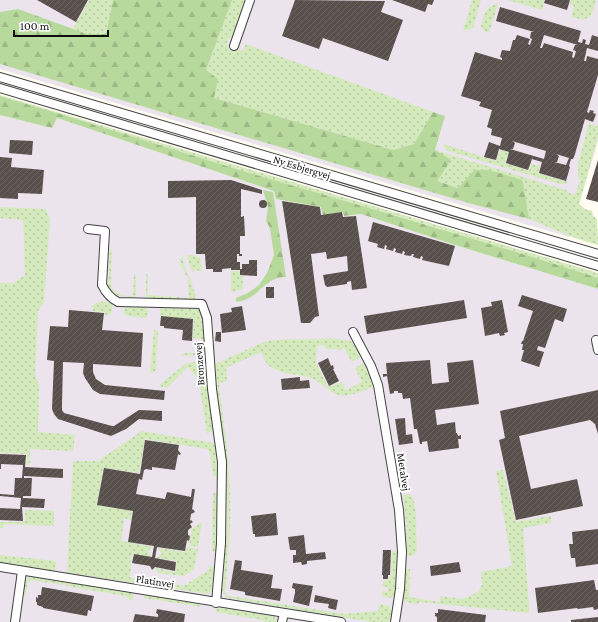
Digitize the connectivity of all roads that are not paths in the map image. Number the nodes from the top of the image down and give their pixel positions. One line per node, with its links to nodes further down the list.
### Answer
1 (250, 0): 2 (street)
2 (234, 46)
3 (0, 77): 6 (street, Ny Esbjergvej)
4 (0, 88): 7 (street, Ny Esbjergvej)
5 (88, 229): 13 (street, Bronzevej)
6 (598, 254)
7 (598, 266)
8 (353, 332): 18 (street, Metalvej)
9 (596, 340): 10 (street)
10 (598, 350)
11 (0, 567): 12 (street, Platinvej)
12 (22, 571): 13 (street, Platinvej); 15 (street)
13 (216, 603): 14 (street, Platinvej)
14 (284, 613): 16 (street); 17 (street, Platinvej)
15 (15, 622)
16 (282, 622)
17 (341, 622)
18 (396, 622)

